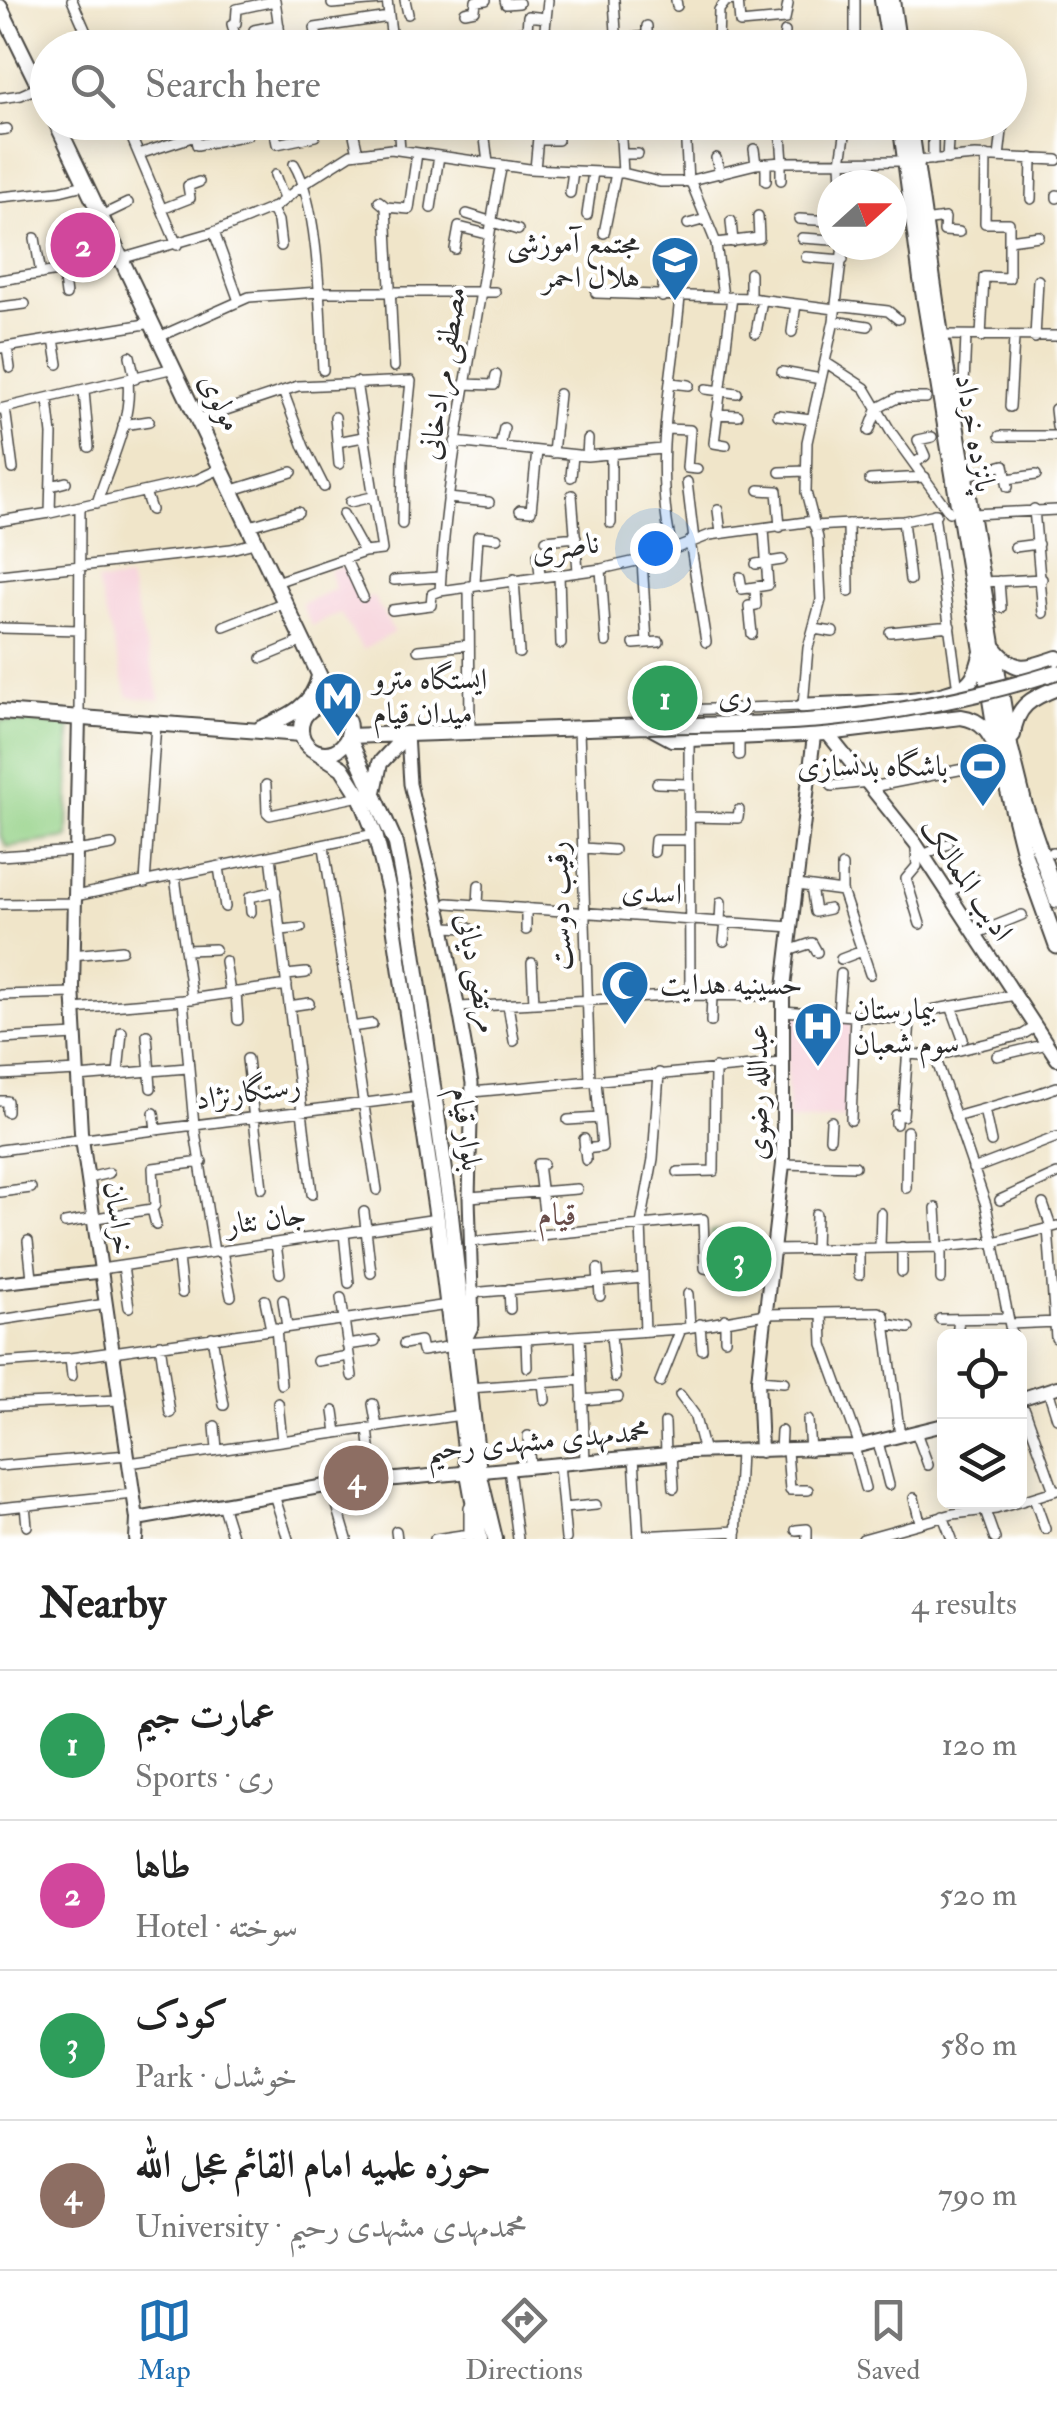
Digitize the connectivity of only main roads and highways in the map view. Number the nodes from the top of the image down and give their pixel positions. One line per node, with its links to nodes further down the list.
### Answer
1 (882, 0): 4 (main road)
2 (892, 0): 4 (main road)
3 (0, 7): 6 (main road)
4 (891, 25): 5 (main road)
5 (892, 30)
6 (30, 69)
7 (65, 140): 16 (main road, مولوی)
8 (905, 140): 10 (main road, پانزده خرداد)
9 (910, 140): 10 (main road, پانزده خرداد)
10 (911, 161): 11 (main road, پانزده خرداد); 11 (main road, پانزده خرداد)
11 (929, 290): 12 (main road, پانزده خرداد); 12 (main road, پانزده خرداد)
12 (961, 512): 13 (main road, پانزده خرداد)
13 (988, 648): 14 (main road); 18 (main road); 31 (main road, پانزده خرداد)
14 (1057, 658)
15 (1057, 672): 24 (main road, ری, bridge)
16 (319, 674): 19 (main road, مولوی); 25 (main road)
17 (1057, 688): 31 (main road)
18 (958, 690): 20 (main road); 22 (main road)
19 (334, 706): 26 (main road); 29 (main road)
20 (803, 706): 28 (main road, ادیب الممالک)
21 (0, 712): 23 (main road)
22 (962, 716): 28 (main road); 31 (main road)
23 (79, 717): 25 (main road); 43 (main road, خراسان)
24 (648, 726): 27 (main road, ری); 28 (main road)
25 (255, 730): 26 (main road)
26 (301, 734): 30 (main road)
27 (407, 734): 29 (main road, ری); 32 (main road)
28 (822, 734): 36 (main road, ادیب الممالک); 41 (main road, عبدالله رضوی)
29 (348, 736): 30 (main road); 32 (main road, بلوار قیام)
30 (317, 752): 32 (main road, بلوار قیام)
31 (1005, 752): 33 (highway)
32 (367, 794): 37 (main road, بلوار قیام); 37 (main road, بلوار قیام)
33 (1042, 882): 34 (highway); 35 (highway)
34 (1057, 900)
35 (1057, 946)
36 (1057, 1059)
37 (458, 1345): 42 (main road, بلوار قیام); 42 (main road, بلوار قیام)
38 (1052, 1389): 39 (main road)
39 (1027, 1398)
40 (937, 1430): 41 (main road, محمدمهدی مشهدی رحیم)
41 (761, 1451): 42 (main road, محمدمهدی مشهدی رحیم)
42 (474, 1473): 43 (main road, محمدمهدی مشهدی رحیم); 44 (main road, بلوار قیام); 46 (main road, بلوار قیام)
43 (137, 1520): 45 (main road, خراسان)
44 (473, 1537)
45 (136, 1539)
46 (494, 1539)

